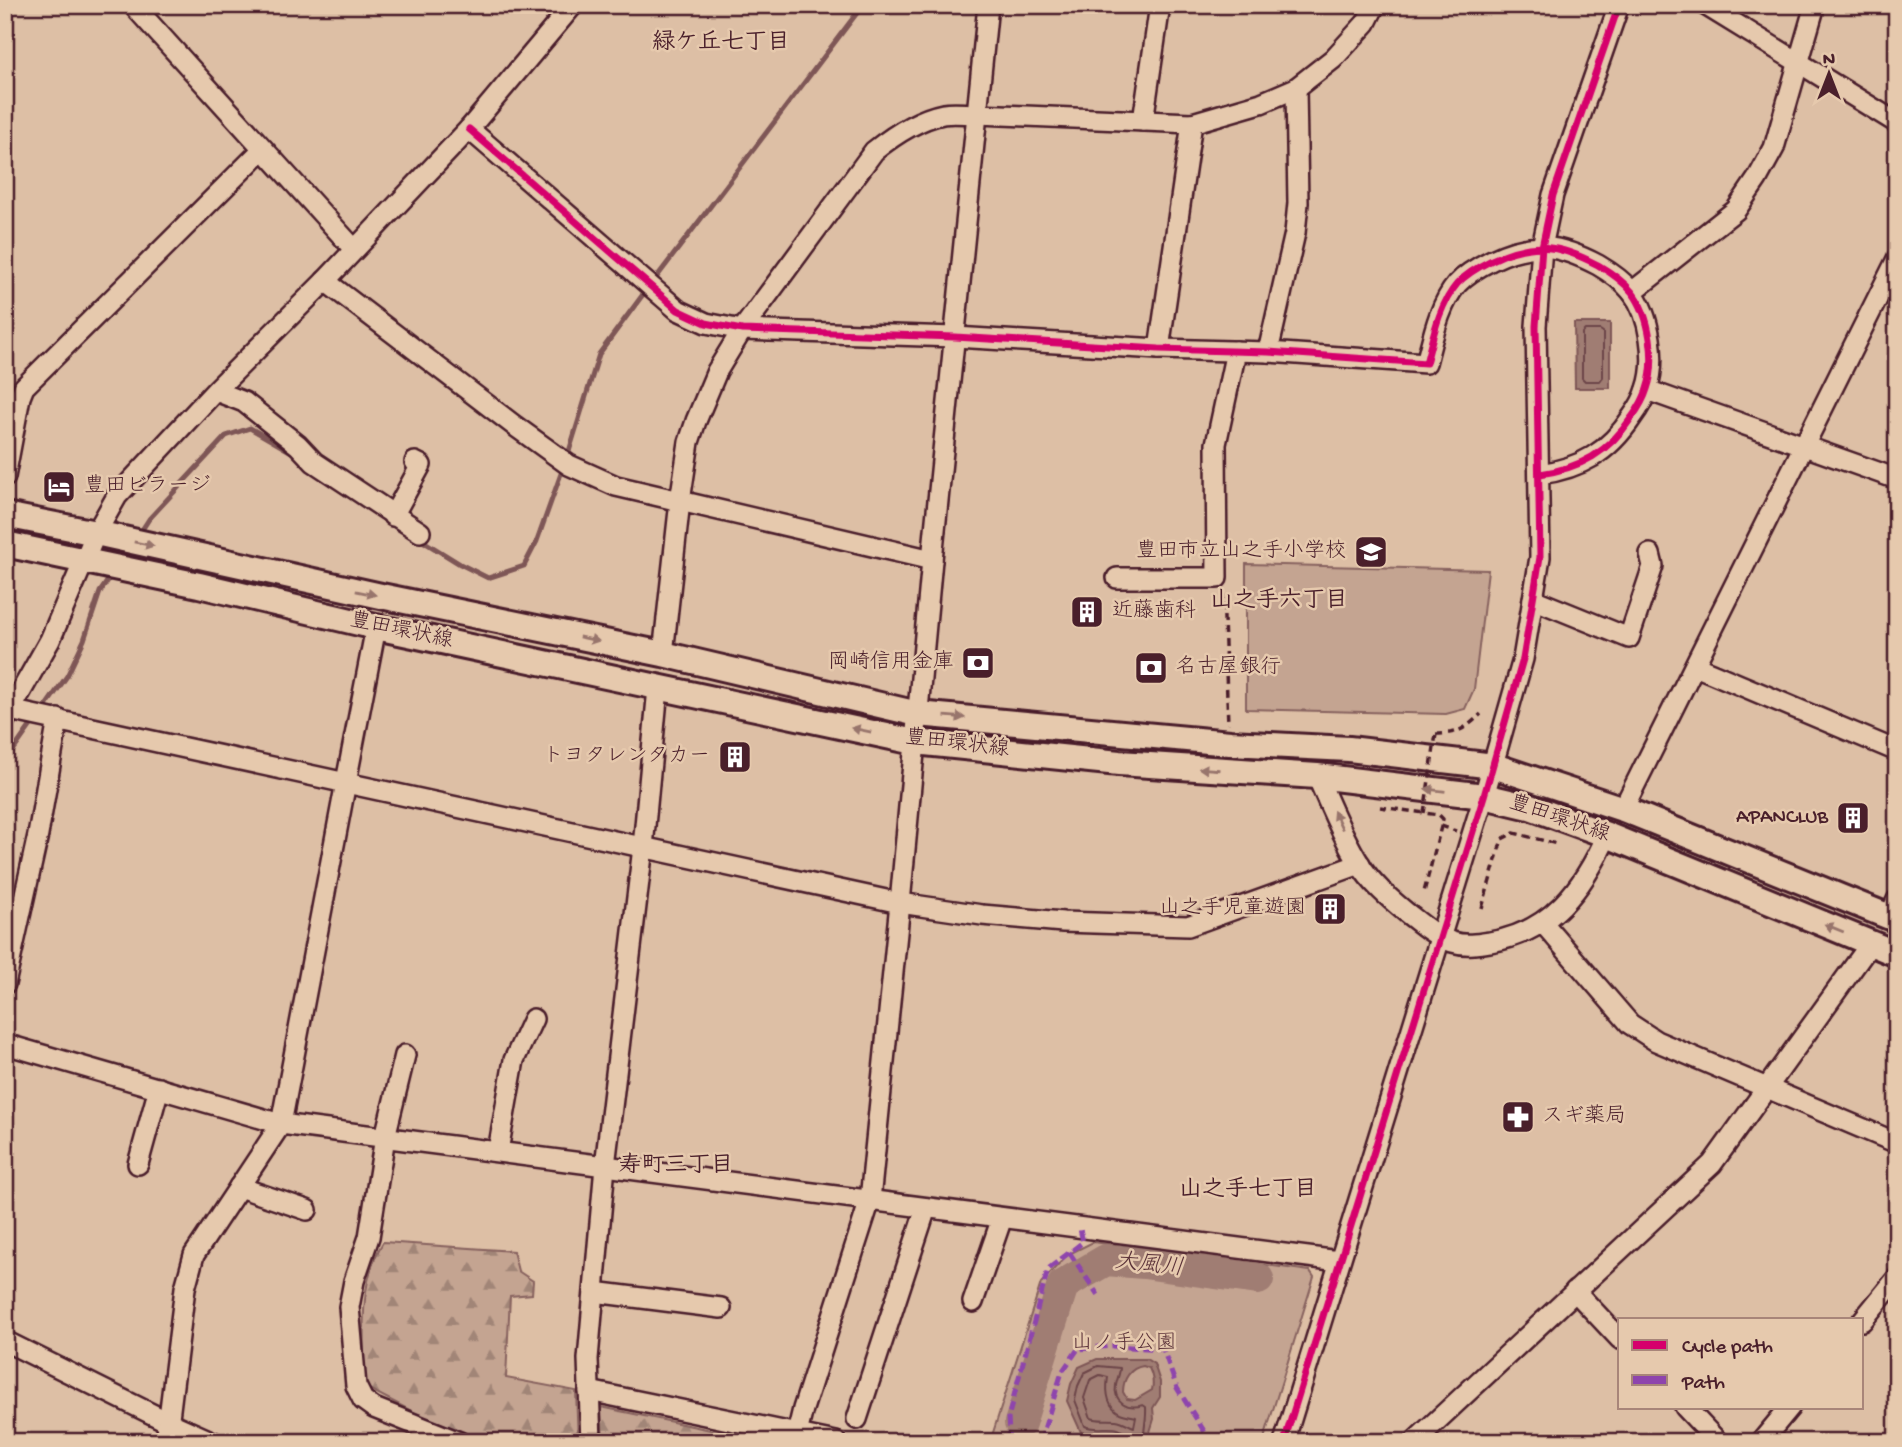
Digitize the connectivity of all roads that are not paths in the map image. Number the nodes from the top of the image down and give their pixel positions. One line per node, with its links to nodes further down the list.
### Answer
1 (133, 5): 16 (street)
2 (573, 5): 15 (street)
3 (988, 5): 11 (street)
4 (1160, 5): 12 (street)
5 (1375, 5): 10 (street)
6 (1619, 5): 17 (street)
7 (1705, 5): 9 (street)
8 (1815, 5): 9 (street)
9 (1798, 62): 14 (street); 21 (street)
10 (1296, 88): 13 (street); 26 (street)
11 (977, 114): 12 (street); 22 (street); 23 (street)
12 (1143, 121): 13 (street)
13 (1192, 123): 24 (street)
14 (1897, 123)
15 (468, 129): 18 (street); 22 (street)
16 (263, 149): 18 (street); 32 (street)
17 (1542, 247): 21 (street); 26 (street); 31 (street)
18 (354, 249): 20 (street)
19 (1897, 259): 29 (street)
20 (325, 281): 28 (street); 34 (street)
21 (1632, 292): 27 (street)
22 (743, 330): 23 (street); 34 (street)
23 (956, 337): 24 (street); 42 (street)
24 (1159, 349): 25 (street)
25 (1236, 351): 26 (street); 43 (street)
26 (1268, 352)
27 (1647, 390): 29 (street); 31 (street)
28 (216, 391): 36 (street); 38 (street)
29 (1802, 446): 33 (street); 47 (street)
30 (415, 462): 36 (street)
31 (1540, 474): 44 (street)
32 (5, 477)
33 (1897, 479)
34 (680, 500): 42 (street); 46 (street)
35 (5, 516): 38 (main road, 豊田環状線)
36 (393, 516): 37 (street)
37 (420, 532)
38 (96, 533): 41 (street); 46 (main road, 豊田環状線, one-way to 46)
39 (5, 544): 41 (main road, 豊田環状線)
40 (1650, 554): 44 (street)
41 (84, 560): 45 (main road, 豊田環状線); 49 (street)
42 (932, 560): 50 (street)
43 (1117, 578)
44 (1533, 599): 54 (street)
45 (376, 627): 48 (main road, 豊田環状線); 56 (street)
46 (663, 654): 50 (main road, 豊田環状線)
47 (1695, 666): 53 (street); 58 (street)
48 (658, 688): 52 (main road, 豊田環状線, one-way to 48); 60 (street)
49 (7, 712): 51 (street)
50 (918, 714): 52 (street); 54 (main road, 豊田環状線, one-way to 54)
51 (58, 719): 56 (street); 68 (street)
52 (915, 742): 55 (main road, 豊田環状線, one-way to 52); 62 (street)
53 (1897, 751)
54 (1493, 766): 57 (street); 58 (main road, 豊田環状線)
55 (1317, 776): 57 (main road, 豊田環状線, one-way to 55); 61 (street, one-way to 55)
56 (345, 782): 60 (street); 74 (street)
57 (1485, 796): 59 (main road, 豊田環状線); 65 (street)
58 (1623, 809): 63 (main road, 豊田環状線)
59 (1607, 835): 64 (street); 66 (main road, 豊田環状線, one-way to 59)
60 (643, 847): 62 (street); 79 (street)
61 (1360, 864): 62 (street); 65 (street)
62 (901, 902): 81 (street)
63 (1894, 912)
64 (1543, 923): 65 (street); 72 (street)
65 (1440, 937): 85 (street)
66 (1871, 943): 67 (main road, 豊田環状線); 72 (street)
67 (1897, 954)
68 (5, 985)
69 (533, 1019): 77 (street)
70 (5, 1044): 73 (street)
71 (405, 1055): 75 (street)
72 (1768, 1087): 76 (street); 87 (street)
73 (159, 1088): 74 (street); 78 (street)
74 (281, 1124): 75 (street); 80 (street)
75 (385, 1137): 77 (street); 102 (street)
76 (1897, 1143)
77 (498, 1151): 79 (street)
78 (138, 1164)
79 (605, 1166): 81 (street); 88 (street)
80 (239, 1187): 83 (street); 98 (street)
81 (870, 1200): 82 (street); 99 (street)
82 (926, 1208): 84 (street); 97 (street)
83 (307, 1210)
84 (1002, 1218): 85 (street); 89 (street)
85 (1339, 1261): 105 (street)
86 (1897, 1279): 91 (street)
87 (1575, 1291): 92 (street); 106 (street)
88 (594, 1292): 90 (street); 94 (street)
89 (973, 1302)
90 (721, 1308)
91 (1864, 1319)
92 (1618, 1337)
93 (5, 1341): 98 (street)
94 (589, 1391): 99 (street); 103 (street)
95 (1686, 1408): 107 (street)
96 (1789, 1408): 108 (street)
97 (857, 1419)
98 (168, 1422): 100 (street); 101 (street)
99 (796, 1438): 104 (street)
100 (166, 1442)
101 (213, 1442)
102 (459, 1442)
103 (592, 1442)
104 (836, 1442)
105 (1284, 1442)
106 (1414, 1442)
107 (1718, 1442)
108 (1761, 1442)

